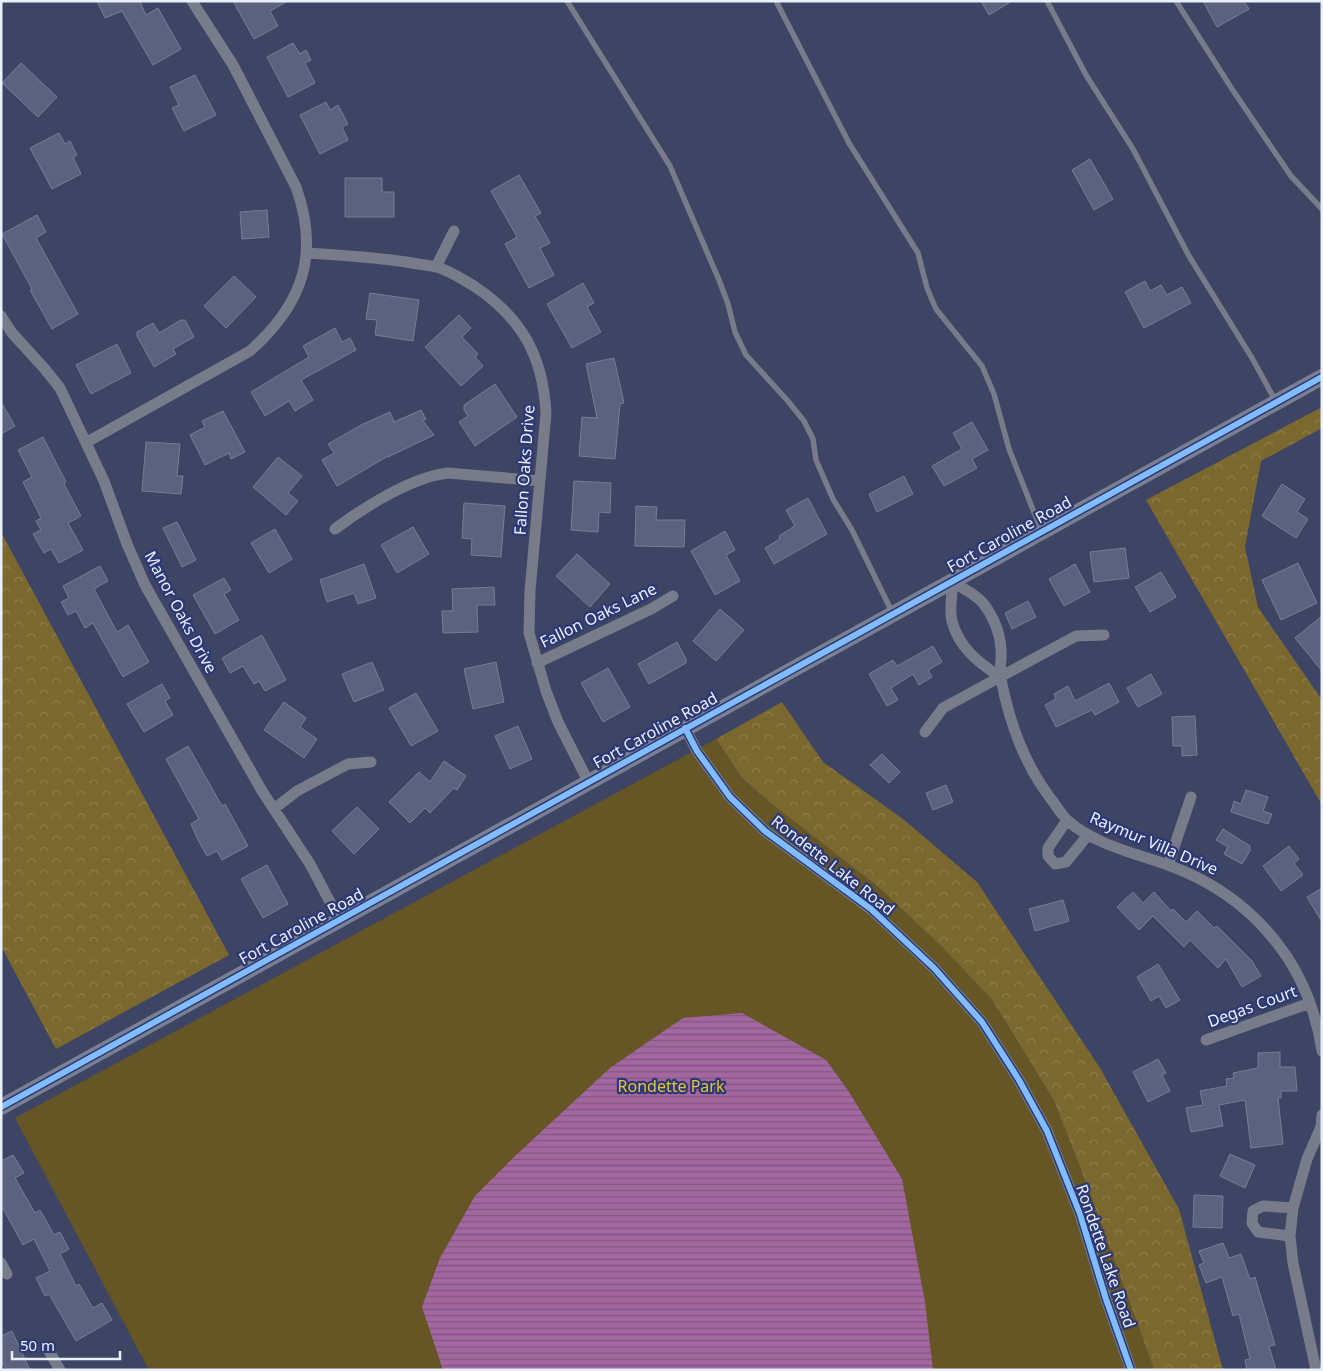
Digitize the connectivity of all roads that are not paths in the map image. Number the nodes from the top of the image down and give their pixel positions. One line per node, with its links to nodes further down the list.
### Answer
1 (192, 1): 8 (street)
2 (567, 1): 19 (lane)
3 (776, 1): 16 (lane)
4 (1047, 1): 12 (lane)
5 (1176, 1): 6 (lane)
6 (1322, 209)
7 (454, 231): 9 (street)
8 (307, 253): 9 (street, Fallon Oaks Drive); 13 (street)
9 (436, 267): 14 (street, Fallon Oaks Drive)
10 (1, 316): 13 (street, Manor Oaks Drive)
11 (1322, 377): 12 (street, Fort Caroline Road)
12 (1276, 402): 16 (street, Fort Caroline Road)
13 (87, 442): 28 (street, Manor Oaks Drive)
14 (540, 480): 15 (street); 21 (street, Fallon Oaks Drive)
15 (335, 529)
16 (1041, 532): 17 (street, Fort Caroline Road)
17 (953, 582): 19 (street, Fort Caroline Road); 22 (street, Raymur Villa Drive); 22 (street)
18 (673, 596): 21 (street, Fallon Oaks Lane)
19 (893, 614): 23 (street, Fort Caroline Road)
20 (1104, 635): 22 (street)
21 (537, 662): 26 (street, Fallon Oaks Drive)
22 (1000, 677): 24 (street); 29 (street, Raymur Villa Drive)
23 (686, 728): 26 (street, Fort Caroline Road); 44 (street, Rondette Lake Road)
24 (925, 732)
25 (371, 762): 28 (street)
26 (589, 782): 32 (street, Fort Caroline Road)
27 (1191, 797): 31 (street)
28 (274, 808): 32 (street, Manor Oaks Drive)
29 (1067, 820): 30 (street, Raymur Villa Drive); 30 (street)
30 (1088, 834): 31 (street, Raymur Villa Drive)
31 (1168, 865): 33 (street, Raymur Villa Drive)
32 (340, 920): 36 (street, Fort Caroline Road)
33 (1310, 1003): 34 (street, Degas Court); 35 (street, Raymur Villa Drive)
34 (1206, 1040)
35 (1322, 1051)
36 (1, 1108)
37 (1321, 1123): 38 (street)
38 (1294, 1208): 39 (street); 39 (street)
39 (1290, 1236): 45 (street)
40 (1, 1263): 41 (street)
41 (7, 1274)
42 (50, 1351): 43 (street)
43 (60, 1370)
44 (1131, 1370)
45 (1316, 1370)

